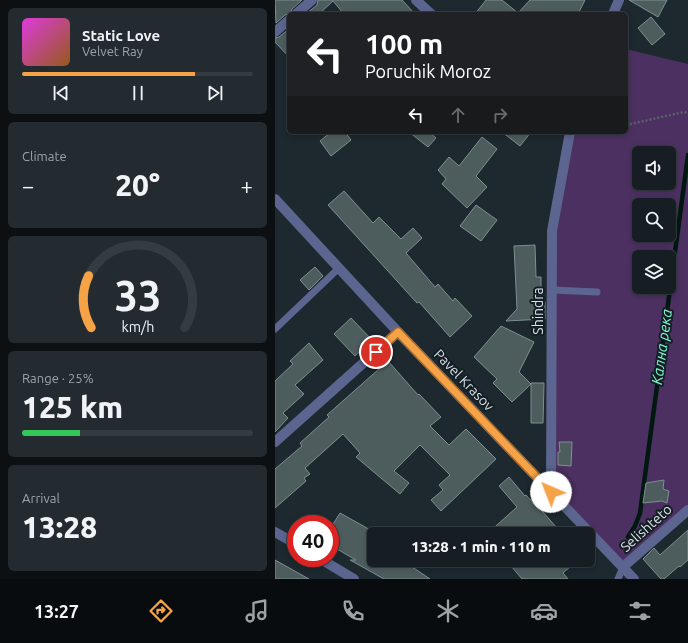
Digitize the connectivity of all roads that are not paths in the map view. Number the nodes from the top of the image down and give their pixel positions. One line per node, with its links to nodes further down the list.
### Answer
1 (311, 0): 4 (street)
2 (416, 0): 5 (street)
3 (619, 0): 6 (street)
4 (298, 12)
5 (429, 12)
6 (614, 12)
7 (287, 22): 8 (street)
8 (275, 32)
9 (566, 134): 12 (street, Shindra)
10 (275, 199): 11 (street, Pavel Krasov)
11 (339, 268): 14 (lane); 15 (street, Pavel Krasov)
12 (552, 290): 13 (lane); 17 (street, Shindra)
13 (597, 292)
14 (275, 329)
15 (398, 332): 16 (street); 17 (street, Pavel Krasov)
16 (275, 442)
17 (551, 492): 22 (street, Pavel Krasov)
18 (688, 510): 22 (street, Selishteto)
19 (275, 532): 20 (street)
20 (287, 539)
21 (334, 567): 23 (street)
22 (623, 567): 24 (lane); 25 (street, Pavel Krasov)
23 (354, 579)
24 (618, 579)
25 (634, 579)

